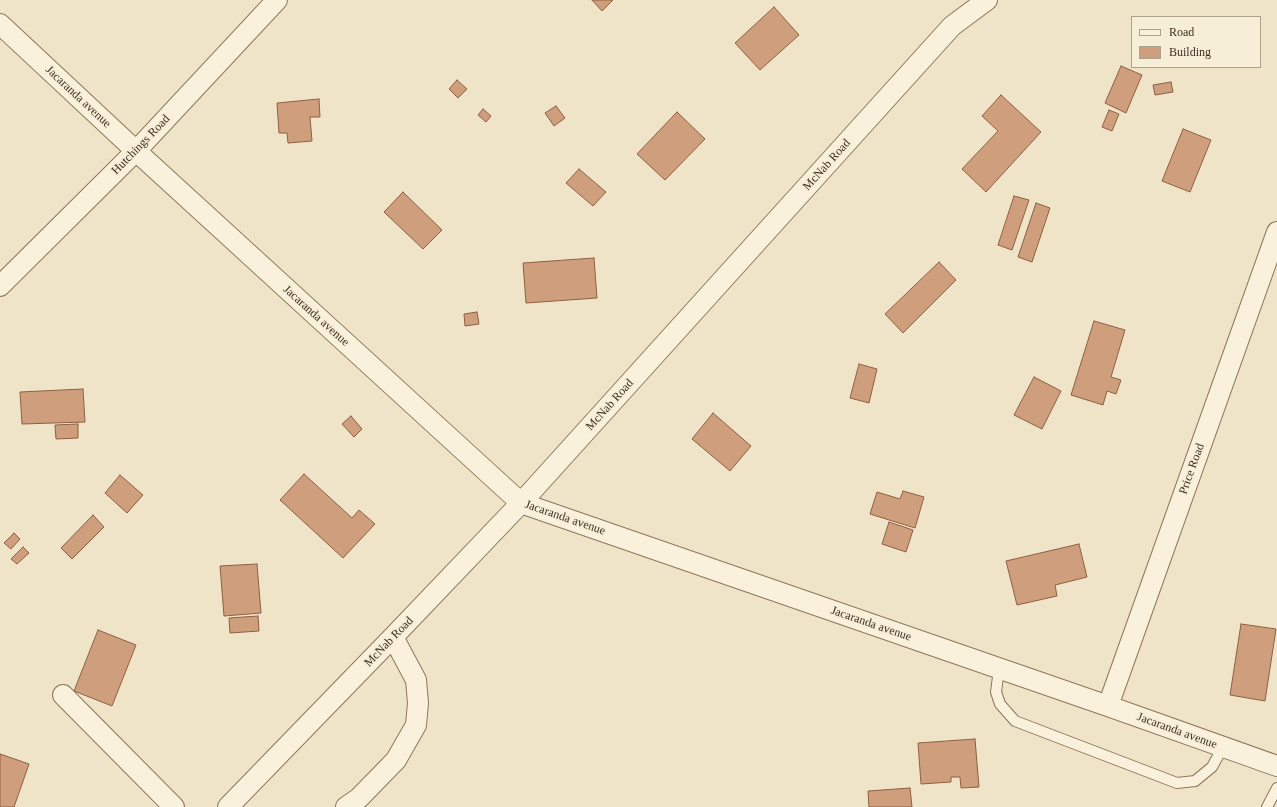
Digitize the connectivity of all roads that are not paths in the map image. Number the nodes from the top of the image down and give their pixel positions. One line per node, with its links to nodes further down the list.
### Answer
1 (277, 0): 4 (street, Hutchings Road)
2 (987, 0): 7 (street, McNab Road)
3 (0, 24): 4 (street, Jacaranda avenue)
4 (136, 151): 6 (street, Hutchings Road); 7 (street, Jacaranda avenue)
5 (1277, 232): 11 (street, Price Road)
6 (0, 286)
7 (521, 503): 8 (street, McNab Road); 9 (street, Jacaranda avenue)
8 (393, 638): 16 (street, McNab Road); 17 (street)
9 (999, 669): 11 (street, Jacaranda avenue); 12 (lane)
10 (63, 695): 15 (street)
11 (1108, 706): 12 (street, Jacaranda avenue)
12 (1222, 747): 13 (street, Jacaranda avenue)
13 (1277, 766)
14 (1277, 788): 18 (lane)
15 (174, 807)
16 (228, 807)
17 (346, 807)
18 (1267, 807)

